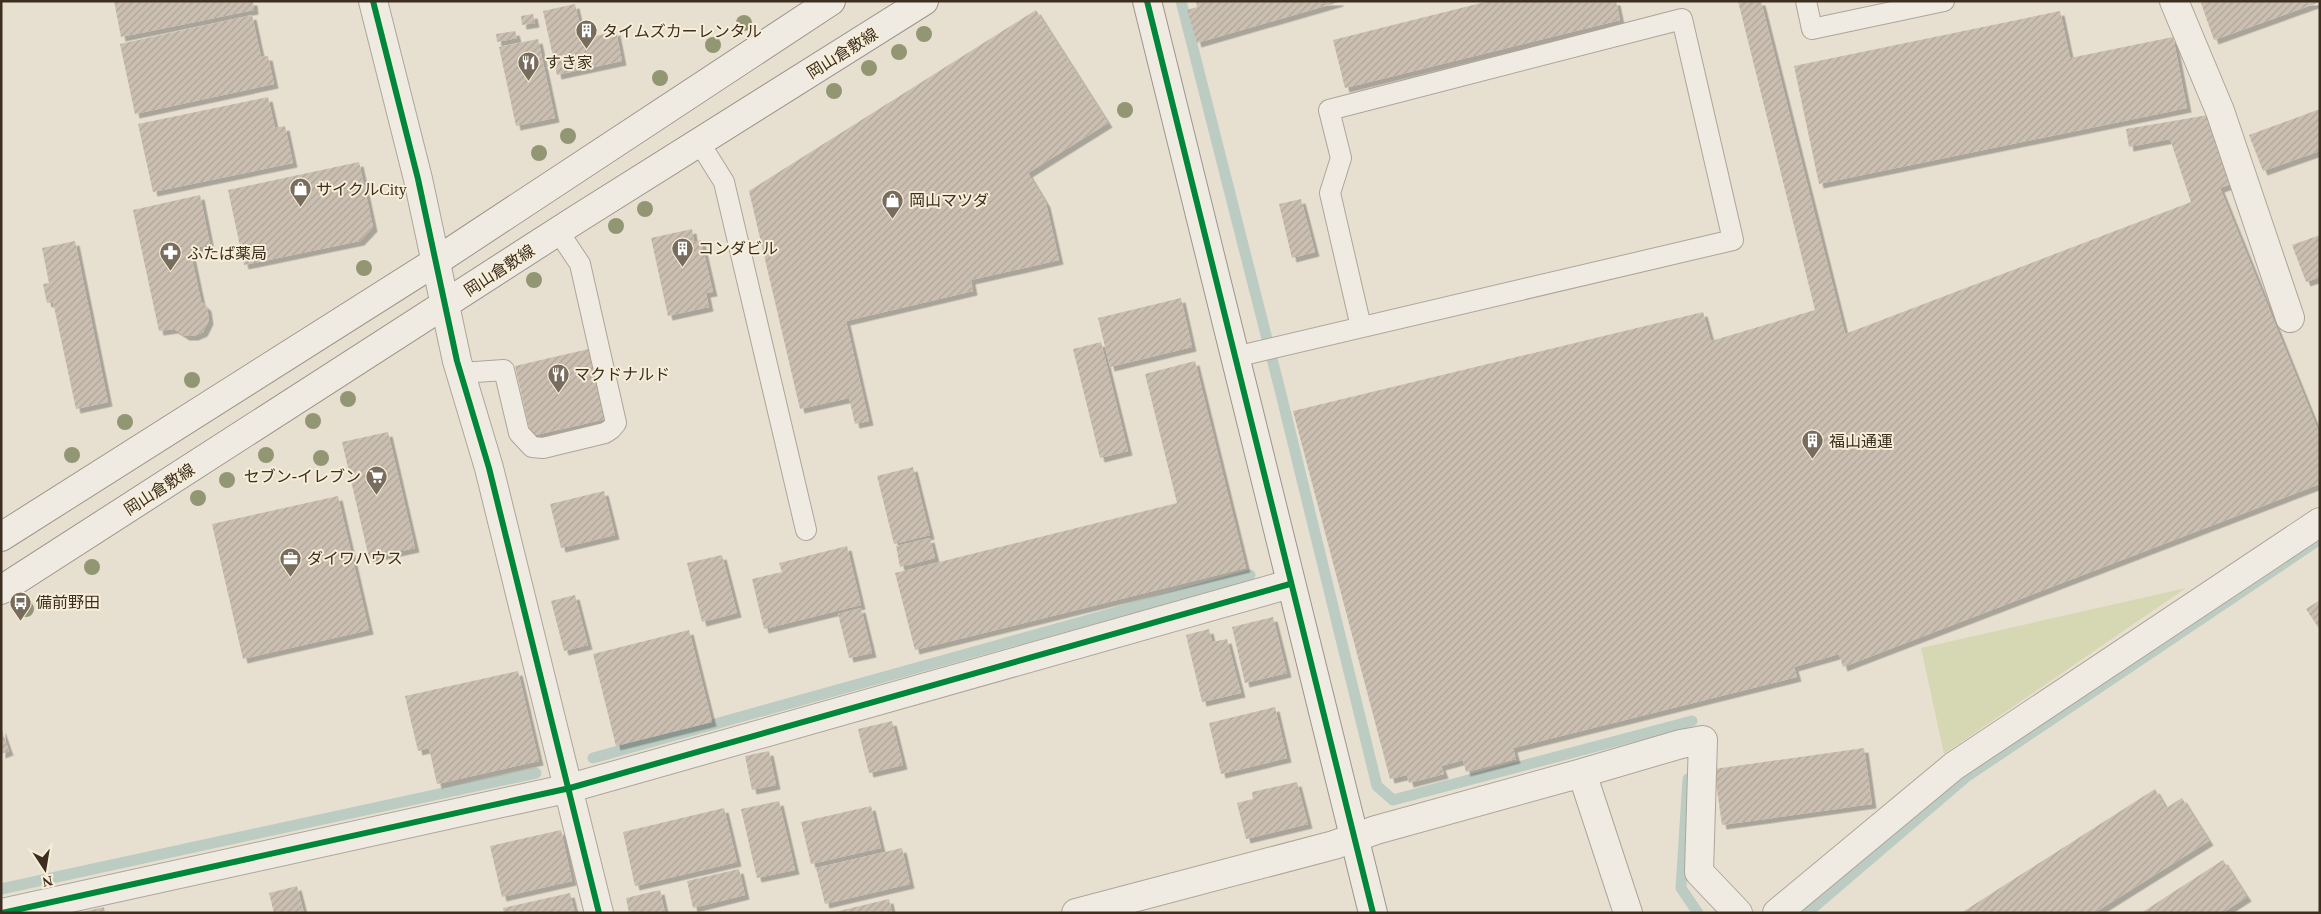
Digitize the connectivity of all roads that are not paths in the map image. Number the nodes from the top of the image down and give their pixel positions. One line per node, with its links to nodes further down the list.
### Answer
1 (373, 1): 11 (street)
2 (831, 1): 11 (street)
3 (924, 1): 9 (street, 岡山倉敷線)
4 (1147, 1): 15 (street)
5 (1806, 1): 8 (lane)
6 (1944, 1): 8 (lane)
7 (2174, 1): 13 (street)
8 (1900, 6)
9 (699, 142): 10 (street, 岡山倉敷線); 18 (lane)
10 (558, 231): 12 (street, 岡山倉敷線); 16 (lane)
11 (435, 262): 12 (street); 19 (street)
12 (445, 305): 16 (street); 21 (street, 岡山倉敷線)
13 (2290, 318)
14 (1361, 327): 14 (lane); 15 (lane)
15 (1235, 357): 20 (street)
16 (461, 373): 23 (street)
17 (2320, 522): 31 (street)
18 (806, 530)
19 (1, 537)
20 (1290, 584): 23 (street); 24 (street)
21 (1, 590)
22 (1582, 773): 24 (street); 29 (street); 30 (street)
23 (570, 788): 25 (street); 26 (street)
24 (1354, 838): 27 (street); 28 (street)
25 (2, 913)
26 (599, 913)
27 (1076, 913)
28 (1373, 913)
29 (1628, 913)
30 (1738, 913)
31 (1777, 913)

